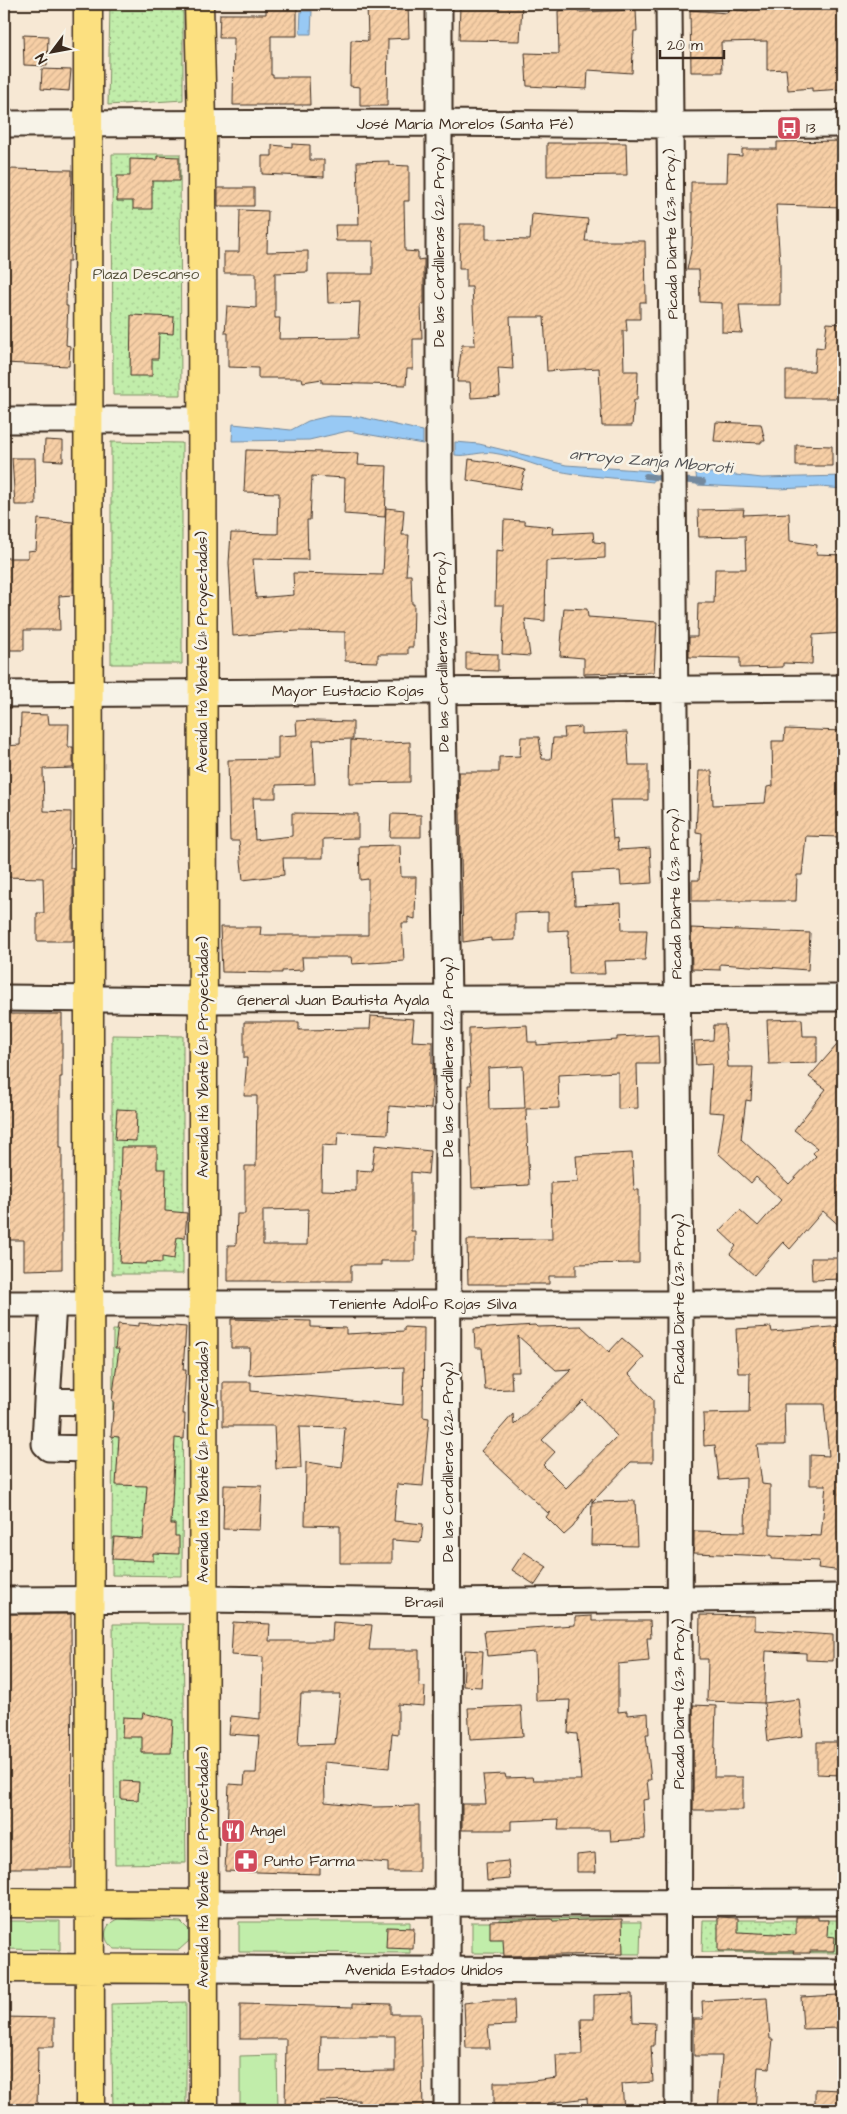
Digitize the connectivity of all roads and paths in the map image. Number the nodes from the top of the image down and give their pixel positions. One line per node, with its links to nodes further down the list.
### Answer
1 (88, 4): 8 (main road)
2 (199, 4): 5 (main road, Avenida Itá Ybaté (21ª Proyectadas))
3 (439, 4): 6 (street, De las Cordilleras (22ª Proy.))
4 (669, 4): 10 (street, Picada Diarte (23ª Proy.))
5 (202, 123): 6 (street, José María Morelos (Santa Fé)); 8 (street, José María Morelos (Santa Fé)); 13 (main road, Avenida Itá Ybaté (21ª Proyectadas))
6 (439, 123): 10 (street, José María Morelos (Santa Fé)); 16 (street, De las Cordilleras (22ª Proy.))
7 (4, 124): 8 (street, José María Morelos (Santa Fé))
8 (88, 124): 12 (main road)
9 (843, 124): 10 (street, José María Morelos (Santa Fé))
10 (670, 125): 14 (street, Picada Diarte (23ª Proy.))
11 (4, 420): 12 (street)
12 (88, 420): 13 (street); 18 (main road)
13 (202, 420): 17 (main road, Avenida Itá Ybaté (21ª Proyectadas))
14 (673, 688): 15 (street, Mayor Eustacio Rojas); 16 (street, Mayor Eustacio Rojas); 21 (street, Picada Diarte (23ª Proy.))
15 (843, 688)
16 (443, 690): 17 (street, Mayor Eustacio Rojas); 25 (street, De las Cordilleras (22ª Proy.))
17 (202, 691): 18 (street, Mayor Eustacio Rojas); 24 (main road, Avenida Itá Ybaté (21ª Proyectadas))
18 (88, 692): 19 (street, Mayor Eustacio Rojas); 23 (main road)
19 (4, 694)
20 (4, 998): 23 (street, General Juan Bautista Ayala)
21 (676, 998): 22 (street, General Juan Bautista Ayala); 25 (street, General Juan Bautista Ayala); 31 (street, Picada Diarte (23ª Proy.))
22 (843, 998)
23 (89, 999): 24 (street, General Juan Bautista Ayala); 28 (main road)
24 (203, 1000): 25 (street, General Juan Bautista Ayala); 29 (main road, Avenida Itá Ybaté (21ª Proyectadas))
25 (448, 1000): 30 (street, De las Cordilleras (22ª Proy.))
26 (4, 1304): 27 (street, Teniente Adolfo Rojas Silva)
27 (53, 1304): 28 (street, Teniente Adolfo Rojas Silva); 33 (street)
28 (89, 1304): 29 (street, Teniente Adolfo Rojas Silva); 34 (main road)
29 (203, 1304): 30 (street, Teniente Adolfo Rojas Silva); 37 (main road, Avenida Itá Ybaté (21ª Proyectadas))
30 (448, 1304): 31 (street, Teniente Adolfo Rojas Silva); 41 (street, De las Cordilleras (22ª Proy.))
31 (680, 1304): 32 (street, Teniente Adolfo Rojas Silva); 40 (street, Picada Diarte (23ª Proy.))
32 (843, 1304)
33 (47, 1401): 34 (street); 35 (street)
34 (89, 1402): 35 (main road)
35 (89, 1450): 39 (main road)
36 (843, 1597): 40 (street, Brasil)
37 (203, 1599): 39 (street, Brasil); 41 (street, Brasil); 47 (main road, Avenida Itá Ybaté (21ª Proyectadas))
38 (4, 1600): 39 (street, Brasil)
39 (90, 1600): 46 (main road)
40 (679, 1600): 41 (street, Brasil); 45 (street, Picada Diarte (23ª Proy.))
41 (447, 1602): 44 (street, De las Cordilleras (22ª Proy.))
42 (843, 1902): 45 (street)
43 (4, 1903): 46 (main road)
44 (447, 1903): 45 (street); 47 (street); 51 (street, De las Cordilleras (22ª Proy.))
45 (678, 1903): 52 (street, Picada Diarte (23ª Proy.))
46 (90, 1904): 47 (main road); 49 (main road)
47 (203, 1904): 50 (main road, Avenida Itá Ybaté (21ª Proyectadas))
48 (4, 1968): 49 (main road, Avenida Estados Unidos)
49 (90, 1968): 50 (main road, Avenida Estados Unidos); 54 (main road)
50 (204, 1969): 51 (street, Avenida Estados Unidos); 55 (main road, Avenida Itá Ybaté (21ª Proyectadas))
51 (447, 1970): 52 (street, Avenida Estados Unidos); 56 (street, De las Cordilleras (22ª Proy.))
52 (678, 1971): 53 (street, Avenida Estados Unidos); 57 (street, Picada Diarte (23ª Proy.))
53 (843, 1972)
54 (90, 2110)
55 (204, 2110)
56 (447, 2110)
57 (678, 2110)

